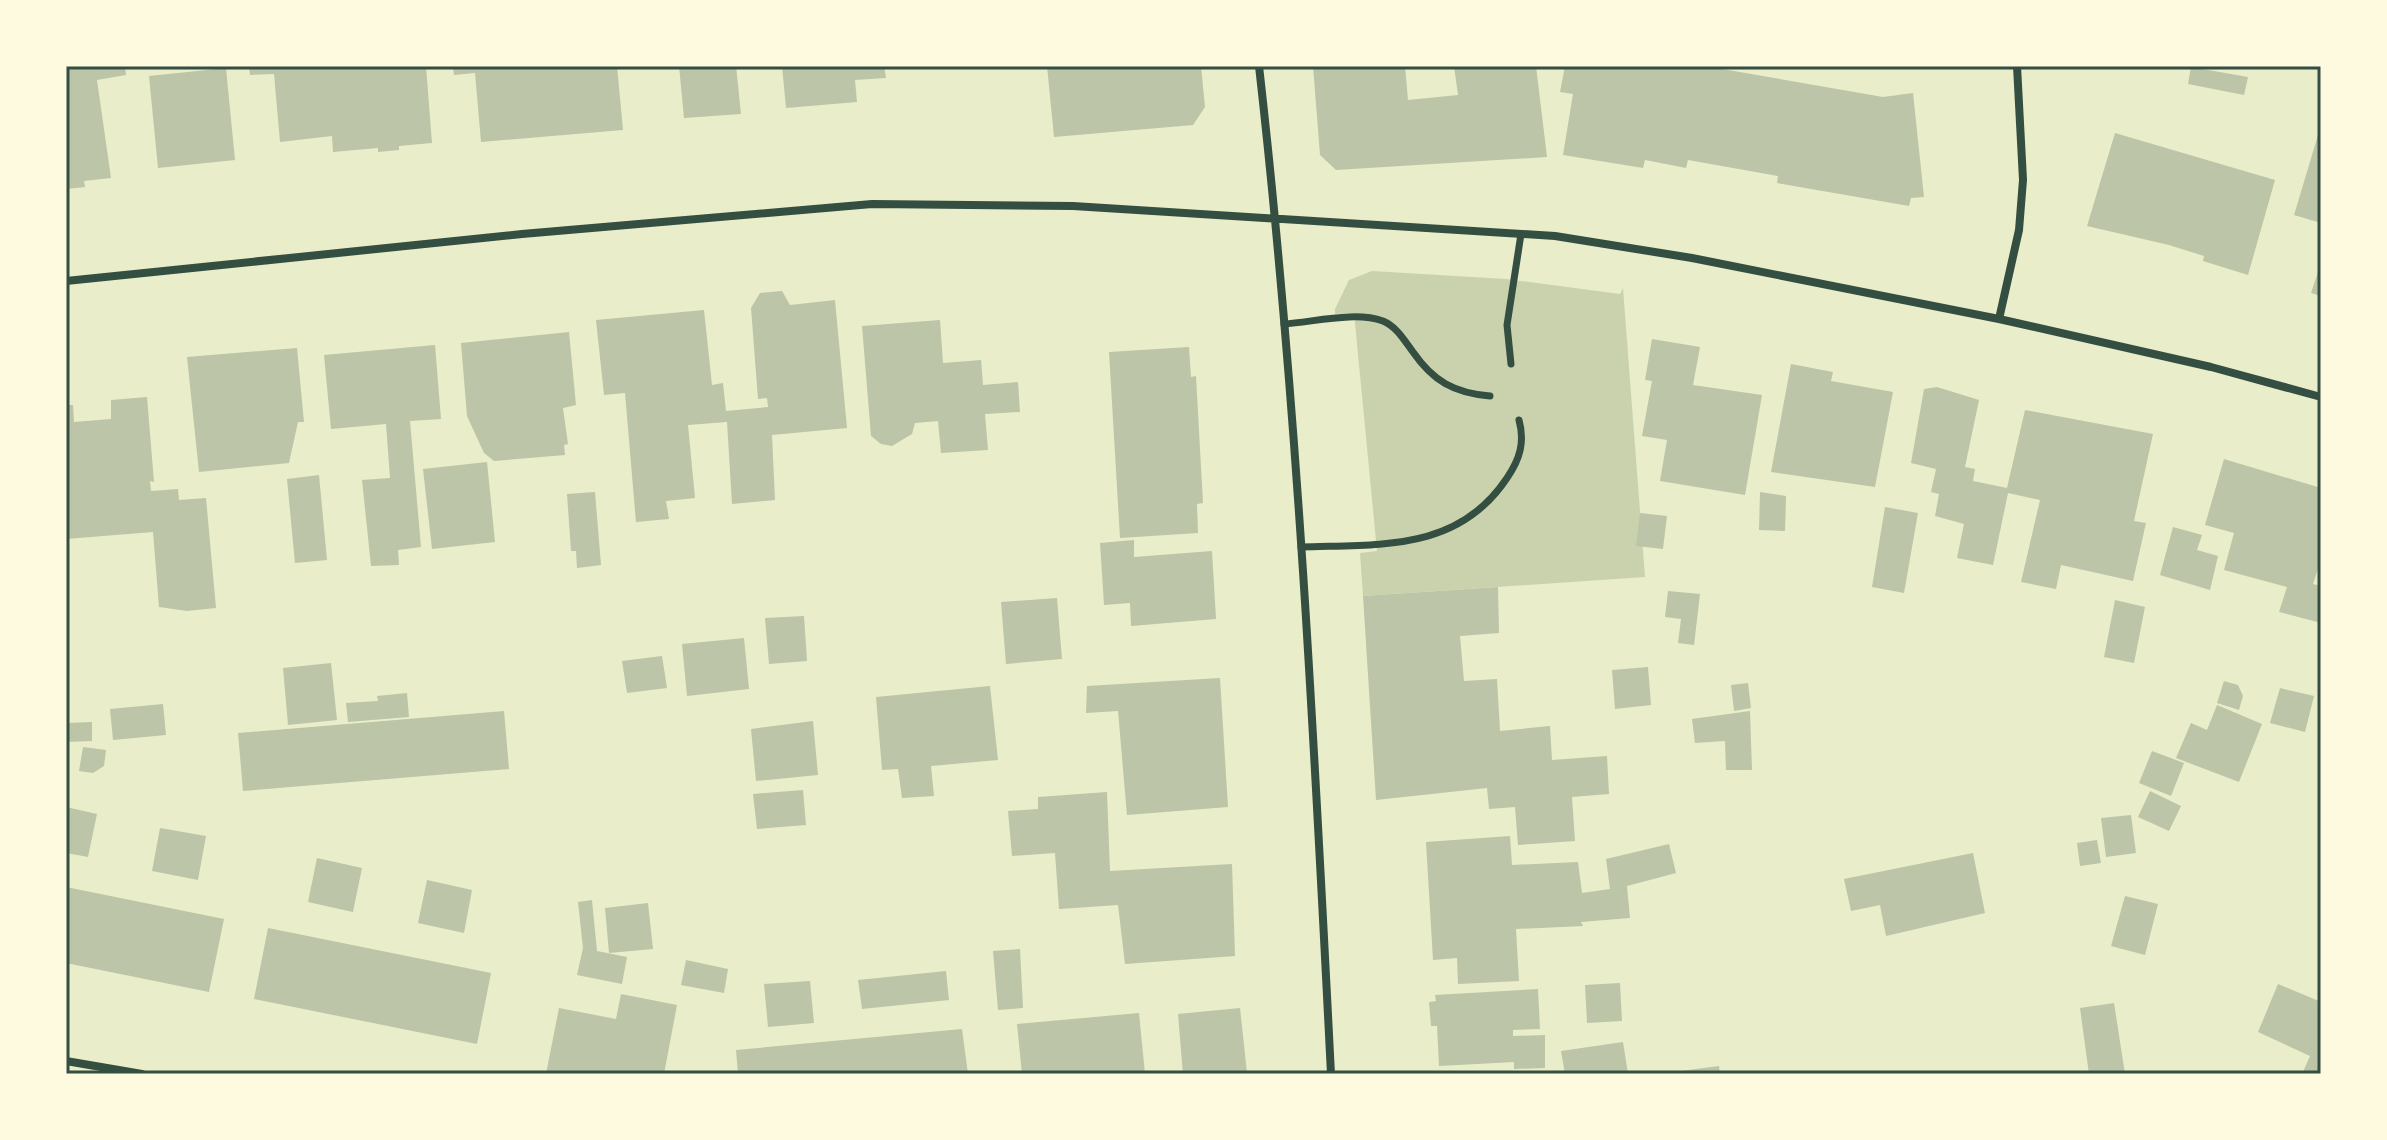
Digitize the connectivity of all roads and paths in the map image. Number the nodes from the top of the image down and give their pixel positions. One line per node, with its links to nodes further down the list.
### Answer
1 (1259, 66): 3 (street)
2 (2017, 66): 6 (street)
3 (1276, 219): 4 (street); 5 (street); 7 (street)
4 (1521, 234): 6 (street); 8 (street)
5 (66, 281)
6 (1999, 319): 10 (street)
7 (1284, 324): 9 (street); 12 (street)
8 (1511, 364)
9 (1490, 396)
10 (2321, 397)
11 (1519, 420): 12 (street)
12 (1301, 547): 15 (street)
13 (66, 1061): 14 (street)
14 (142, 1074)
15 (1331, 1074)

